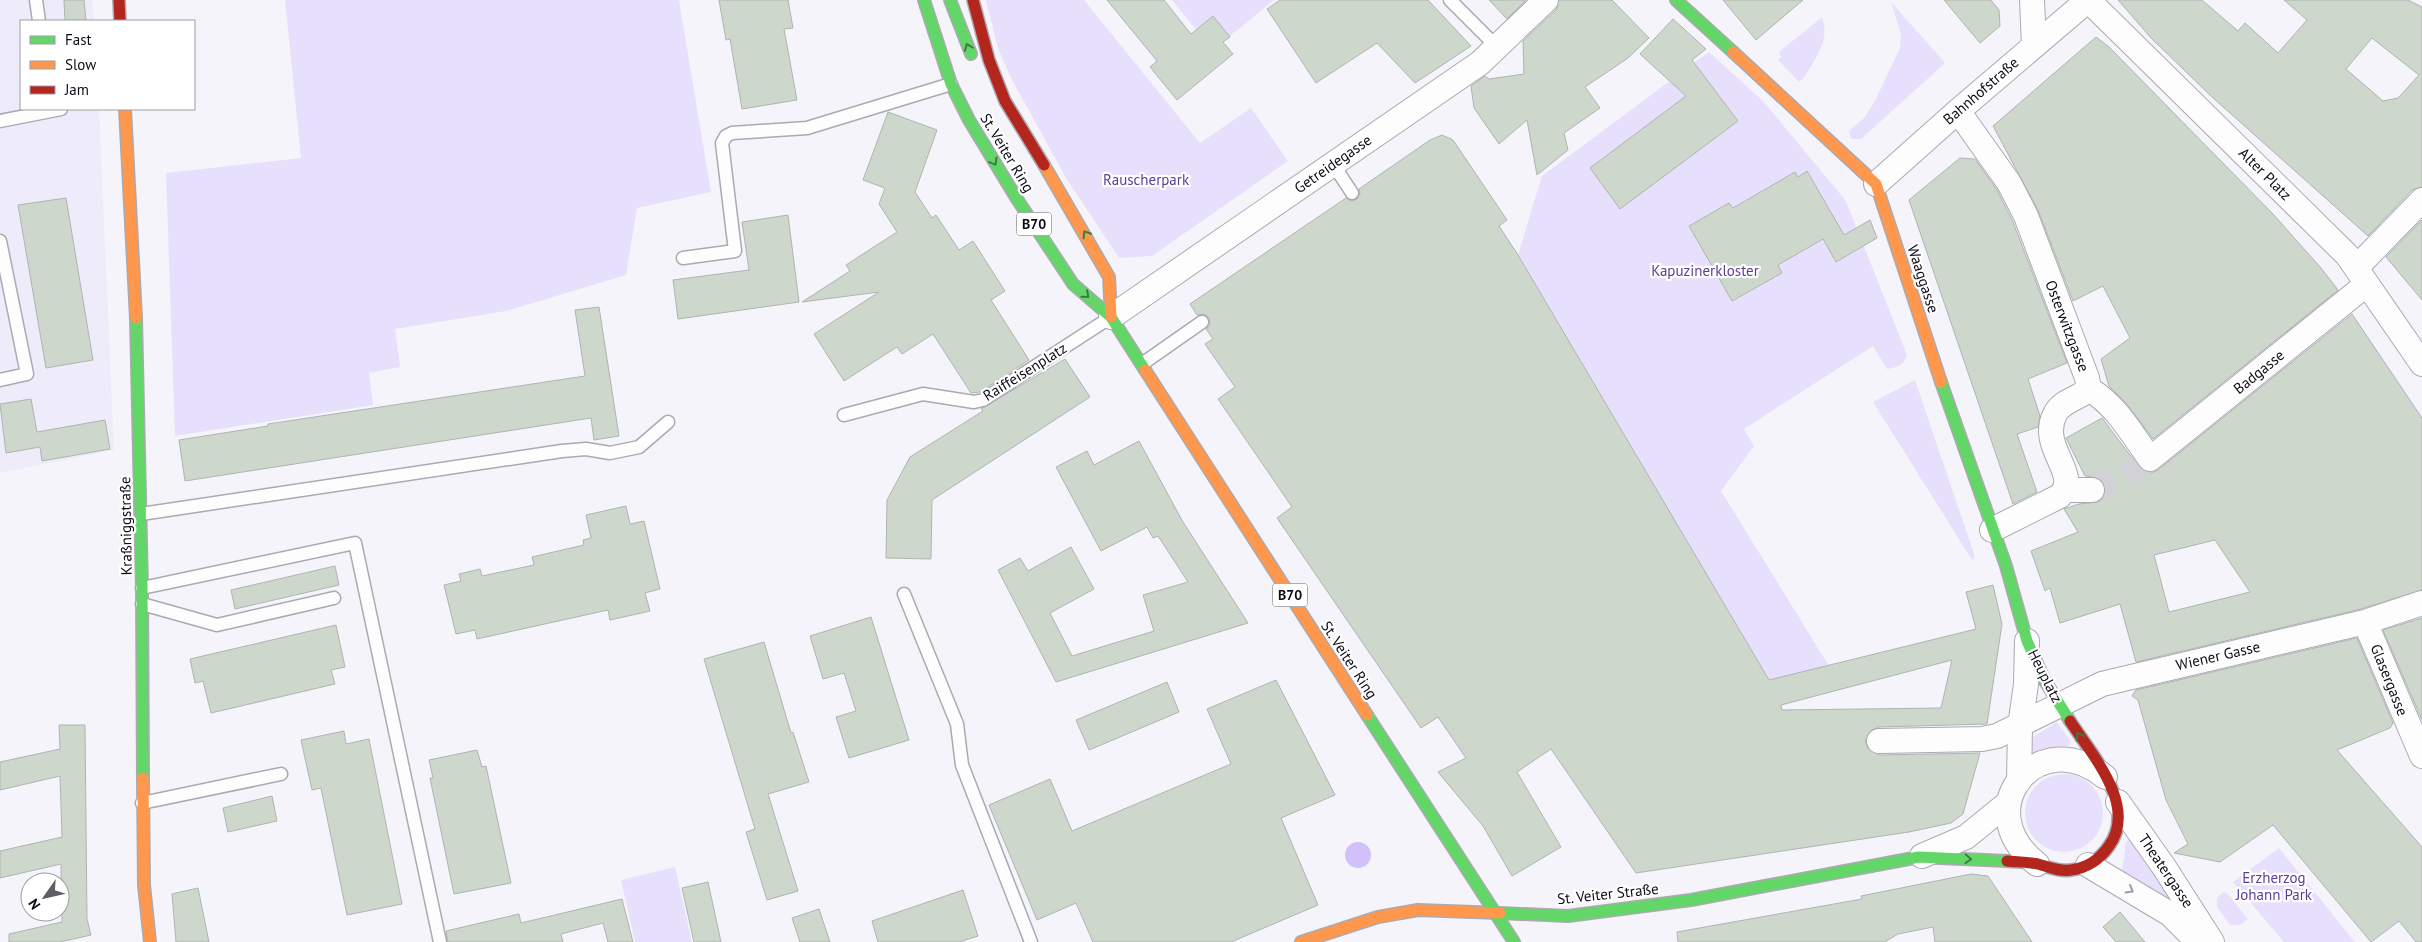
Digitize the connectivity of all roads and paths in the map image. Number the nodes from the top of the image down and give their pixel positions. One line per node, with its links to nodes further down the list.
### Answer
1 (36, 0): 11 (lane)
2 (119, 0): 12 (street)
3 (950, 0): 15 (street, one-way to 3)
4 (973, 0): 18 (street, St. Veiter Ring / B70)
5 (1450, 0): 14 (lane)
6 (1546, 0): 14 (street, Getreidegasse)
7 (1676, 0): 24 (street, Waaggasse)
8 (2032, 0): 13 (street)
9 (2077, 3): 13 (street, Bahnhofstraße); 29 (street, Alter Platz)
10 (925, 5): 16 (street, St. Veiter Ring / B70)
11 (39, 20)
12 (120, 20)
13 (2034, 46): 21 (street, Bahnhofstraße)
14 (1497, 47): 23 (street, Getreidegasse)
15 (974, 61)
16 (951, 84): 28 (lane); 30 (street, St. Veiter Ring / B70, one-way to 30)
17 (986, 84): 18 (street, St. Veiter Ring / B70)
18 (1005, 100): 30 (street, St. Veiter Ring / B70, one-way to 18)
19 (56, 110): 22 (lane)
20 (125, 110): 40 (street, Kraßniggstraße)
21 (1958, 111): 24 (street, Bahnhofstraße); 35 (street, Osterwitzgasse)
22 (0, 121)
23 (1334, 164): 25 (lane); 30 (street, Getreidegasse)
24 (1876, 184): 41 (street, Waaggasse)
25 (1352, 193)
26 (2422, 200): 29 (street, Badgasse)
27 (0, 242): 34 (lane)
28 (683, 258)
29 (2362, 276): 33 (street, Alter Platz); 35 (street, Badgasse)
30 (1112, 317): 32 (street, St. Veiter Ring / B70); 36 (lane, Raiffeisenplatz)
31 (1202, 322): 32 (lane)
32 (1142, 364): 62 (street, St. Veiter Ring / B70)
33 (2422, 364)
34 (0, 380)
35 (2089, 389): 38 (street, Osterwitzgasse)
36 (844, 414)
37 (668, 422): 40 (lane)
38 (2065, 490): 39 (street); 41 (street)
39 (2092, 490)
40 (140, 514): 42 (street, Kraßniggstraße)
41 (1992, 530): 48 (street, Waaggasse)
42 (142, 588): 46 (street, Kraßniggstraße); 64 (lane)
43 (904, 594): 65 (lane)
44 (334, 598): 46 (lane)
45 (2422, 603): 47 (street, Wiener Gasse)
46 (142, 604): 58 (street, Kraßniggstraße)
47 (2365, 622): 49 (street, Wiener Gasse); 52 (street, Glasergasse)
48 (2027, 641): 49 (street, Heuplatz); 50 (street, Heuplatz)
49 (2059, 704): 50 (street, Wiener Gasse); 54 (street, Heuplatz, one-way to 49)
50 (2020, 727): 51 (street, Wiener Gasse); 55 (street, Heuplatz)
51 (1879, 740)
52 (2419, 742)
53 (281, 774): 58 (lane)
54 (2105, 777): 55 (street, Heuplatz); 57 (street, Heuplatz)
55 (2019, 781): 56 (street, Heuplatz)
56 (2009, 802): 59 (street, Heuplatz); 60 (street, Heuplatz)
57 (2118, 802): 61 (street, Heuplatz); 69 (street, Theatergasse)
58 (142, 804): 63 (street, Kraßniggstraße)
59 (1919, 857): 60 (street, Heuplatz, one-way to 60); 62 (street, St. Veiter Straße)
60 (2038, 864): 61 (street, Heuplatz)
61 (2088, 865): 68 (street, one-way to 68)
62 (1494, 914): 66 (street, St. Veiter Straße); 67 (street, St. Veiter Ring / B70)
63 (150, 942)
64 (440, 942)
65 (1031, 942)
66 (1301, 942)
67 (1514, 942)
68 (2198, 942)
69 (2212, 942)

